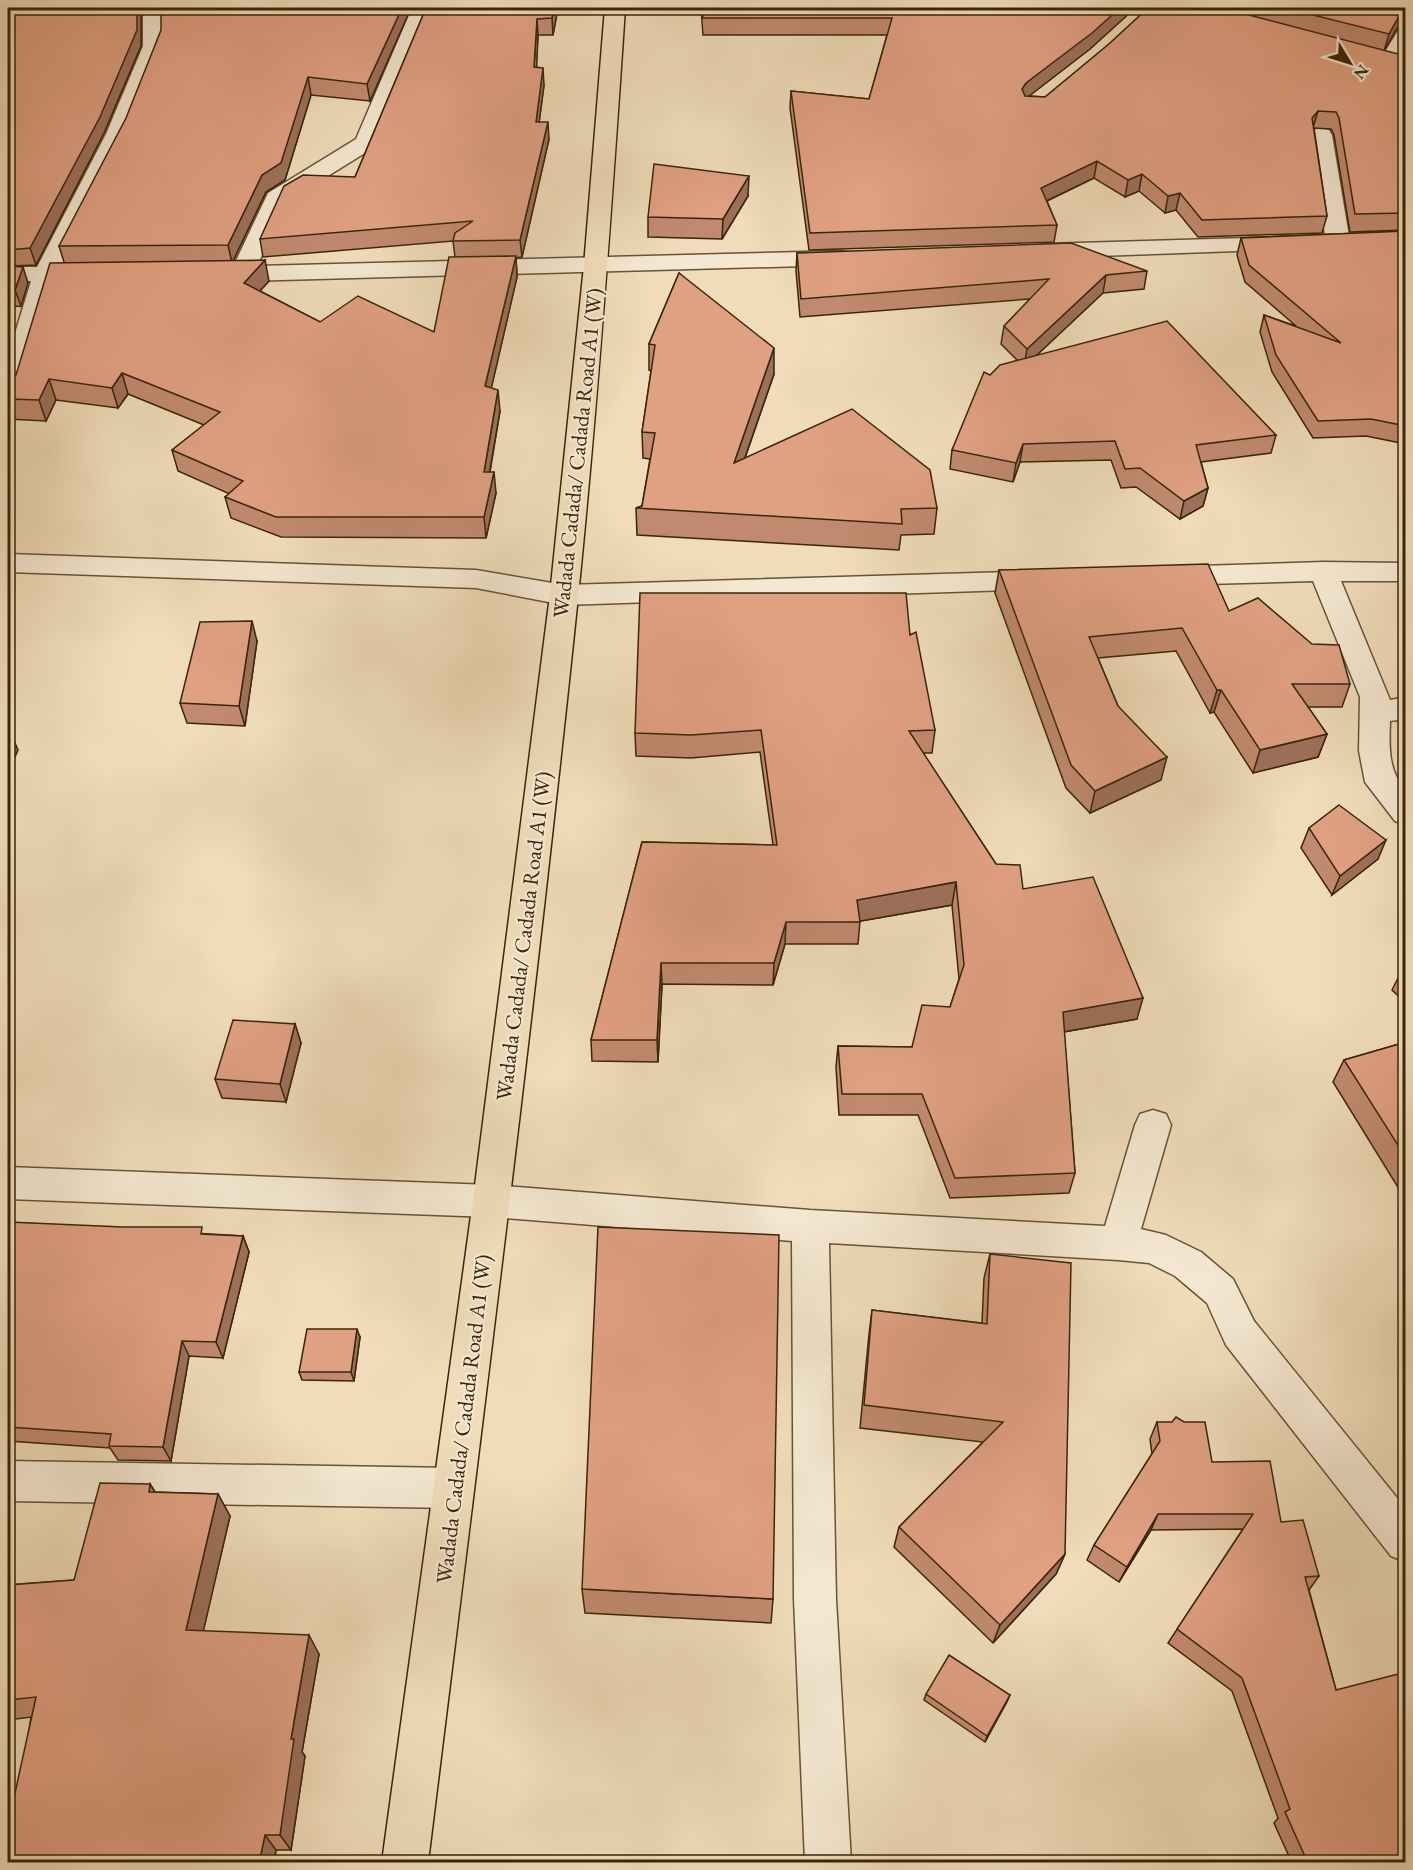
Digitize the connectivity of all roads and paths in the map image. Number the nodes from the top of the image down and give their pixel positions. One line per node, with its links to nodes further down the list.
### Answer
1 (153, 8): 11 (street)
2 (422, 8): 14 (street)
3 (615, 8): 9 (main road, Wadada Cadada/ Cadada Road A1 (W))
4 (1406, 33): 5 (street)
5 (1397, 63)
6 (1321, 135): 7 (street)
7 (1027, 252)
8 (860, 257): 9 (street)
9 (596, 266): 14 (street); 21 (main road, Wadada Cadada/ Cadada Road A1 (W))
10 (8, 274): 11 (street)
11 (45, 274): 12 (street); 15 (street)
12 (114, 274)
13 (195, 274): 14 (street)
14 (241, 274)
15 (8, 394)
16 (8, 563): 21 (street)
17 (1323, 571): 18 (street); 19 (street); 23 (street)
18 (1406, 572)
19 (1145, 577)
20 (1074, 579): 21 (street)
21 (564, 594): 27 (main road, Wadada Cadada/ Cadada Road A1 (W))
22 (1406, 708): 23 (street)
23 (1374, 713): 24 (street)
24 (1406, 813)
25 (1153, 1125): 29 (street)
26 (8, 1183): 27 (street)
27 (491, 1201): 28 (street); 31 (main road, Wadada Cadada/ Cadada Road A1 (W))
28 (810, 1226): 29 (street); 34 (street)
29 (1118, 1243): 32 (street)
30 (8, 1481): 31 (street)
31 (453, 1488): 33 (main road, Wadada Cadada/ Cadada Road A1 (W))
32 (1406, 1542)
33 (405, 1863)
34 (828, 1863)

